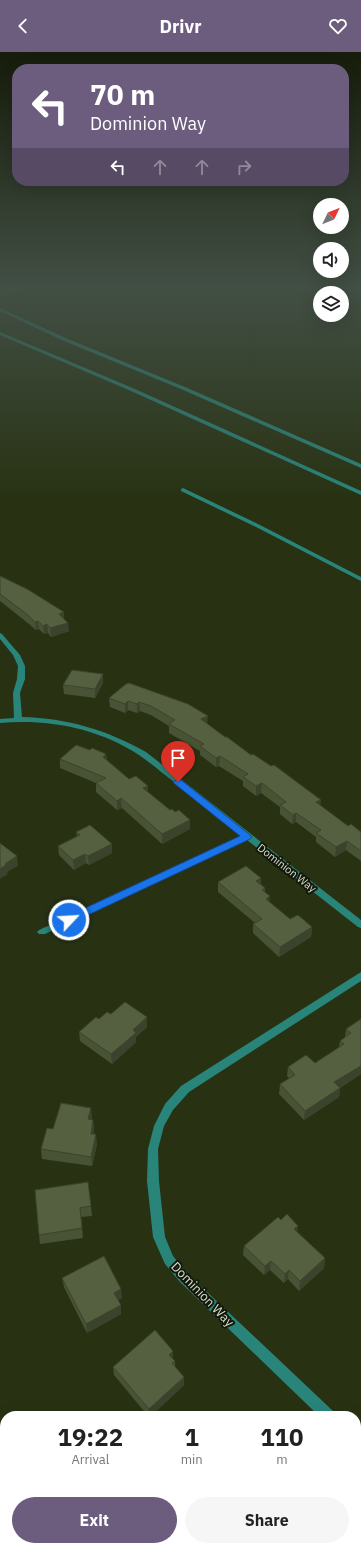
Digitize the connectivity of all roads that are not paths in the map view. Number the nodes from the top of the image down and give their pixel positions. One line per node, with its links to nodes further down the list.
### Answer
1 (56, 357): 5 (street)
2 (107, 357): 3 (street)
3 (361, 466)
4 (183, 490): 6 (street)
5 (361, 493)
6 (361, 579)
7 (0, 635): 8 (street)
8 (18, 719): 9 (street, Dominion Way); 10 (street, Dominion Way)
9 (0, 722)
10 (247, 837): 11 (street, Dominion Way); 12 (street)
11 (361, 925)
12 (42, 932)
13 (361, 976): 14 (street, Dominion Way)
14 (323, 1411)

